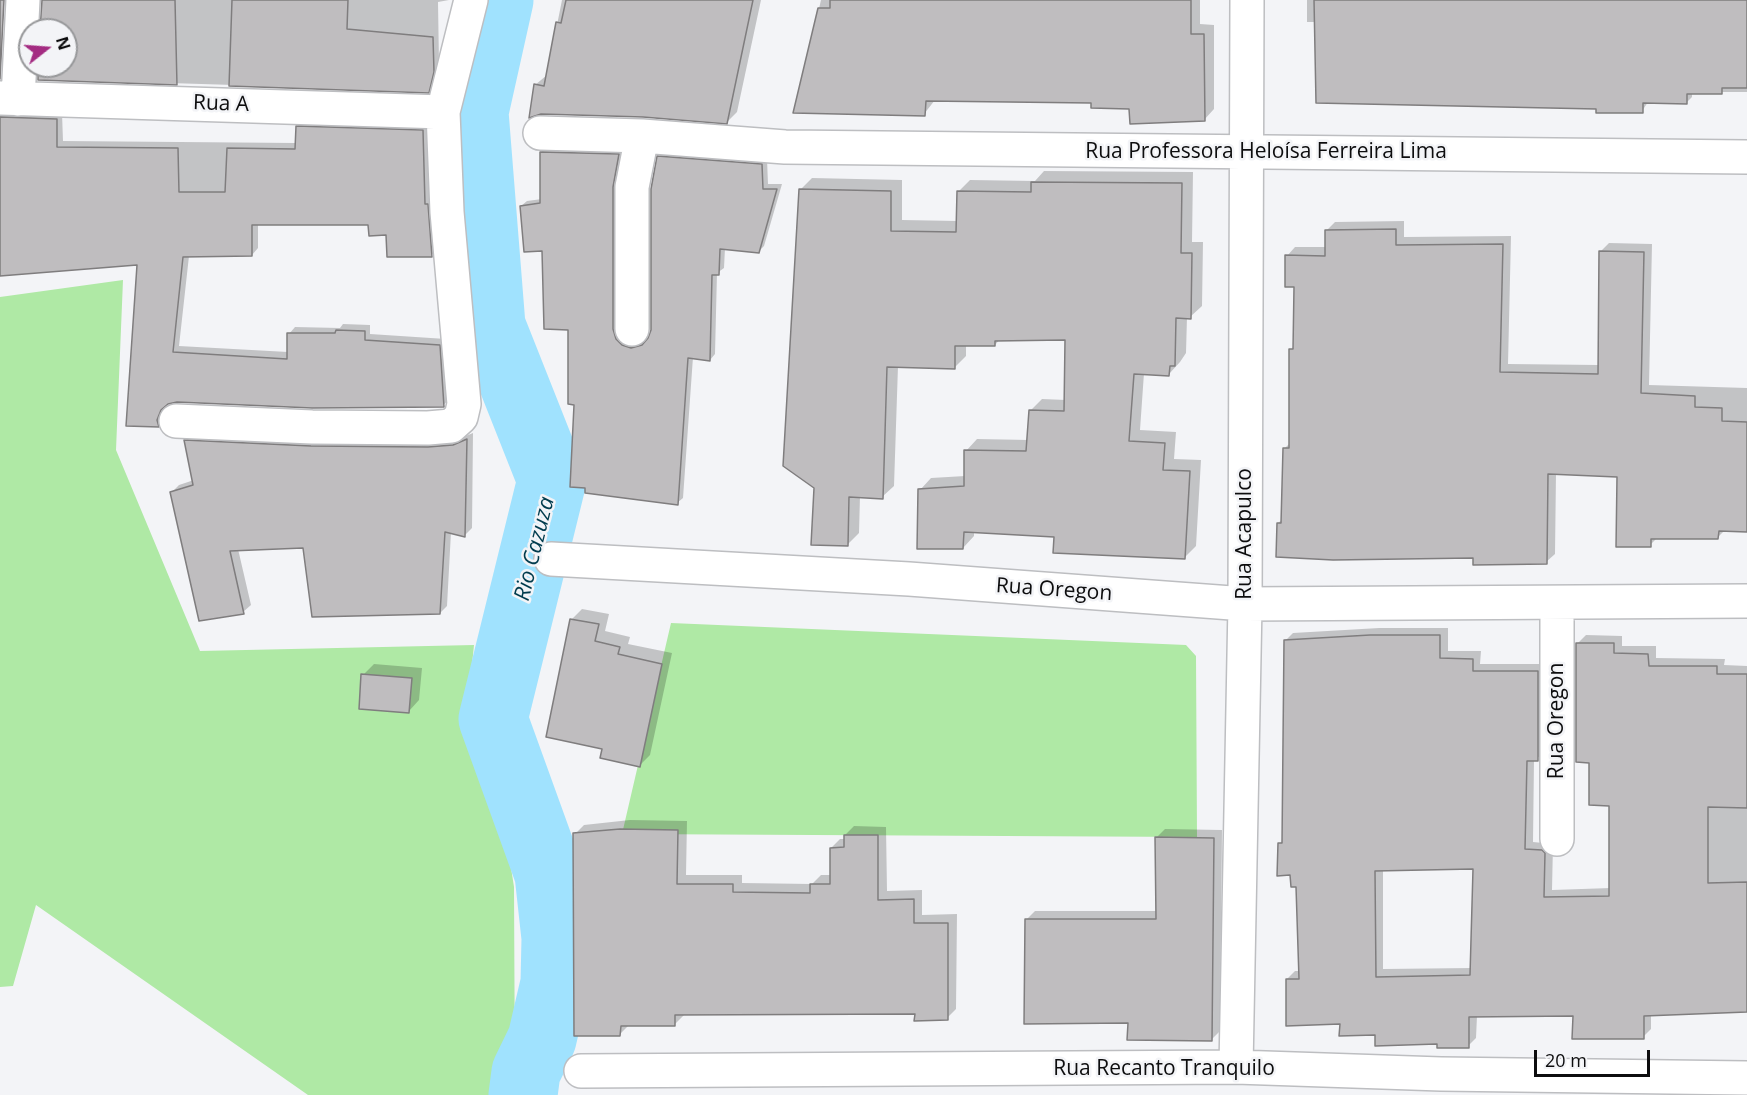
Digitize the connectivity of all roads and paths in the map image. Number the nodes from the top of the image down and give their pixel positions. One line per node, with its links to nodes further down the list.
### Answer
1 (23, 0): 4 (street)
2 (1246, 0): 8 (street, Rua Acapulco)
3 (465, 2): 5 (street)
4 (9, 98): 5 (street, Rua A)
5 (443, 112): 11 (street)
6 (540, 134): 7 (street, Rua Professora Heloísa Ferreira Lima)
7 (642, 136): 8 (street, Rua Professora Heloísa Ferreira Lima); 10 (street)
8 (1245, 151): 9 (street, Rua Professora Heloísa Ferreira Lima); 15 (street, Rua Acapulco)
9 (1747, 157)
10 (632, 329)
11 (176, 421)
12 (551, 559): 15 (street, Rua Oregon)
13 (1747, 601): 14 (street, Rua Oregon)
14 (1557, 603): 15 (street, Rua Oregon); 16 (street, Rua Oregon)
15 (1245, 604): 17 (street, Rua Acapulco)
16 (1557, 839)
17 (1236, 1067): 20 (street, Rua Recanto Tranquilo); 22 (street, Rua Recanto Tranquilo)
18 (581, 1071): 21 (street, Rua Recanto Tranquilo)
19 (1747, 1078): 22 (street, Rua Recanto Tranquilo)
20 (1081, 1082): 21 (street, Rua Recanto Tranquilo)
21 (779, 1083)
22 (1441, 1084)

